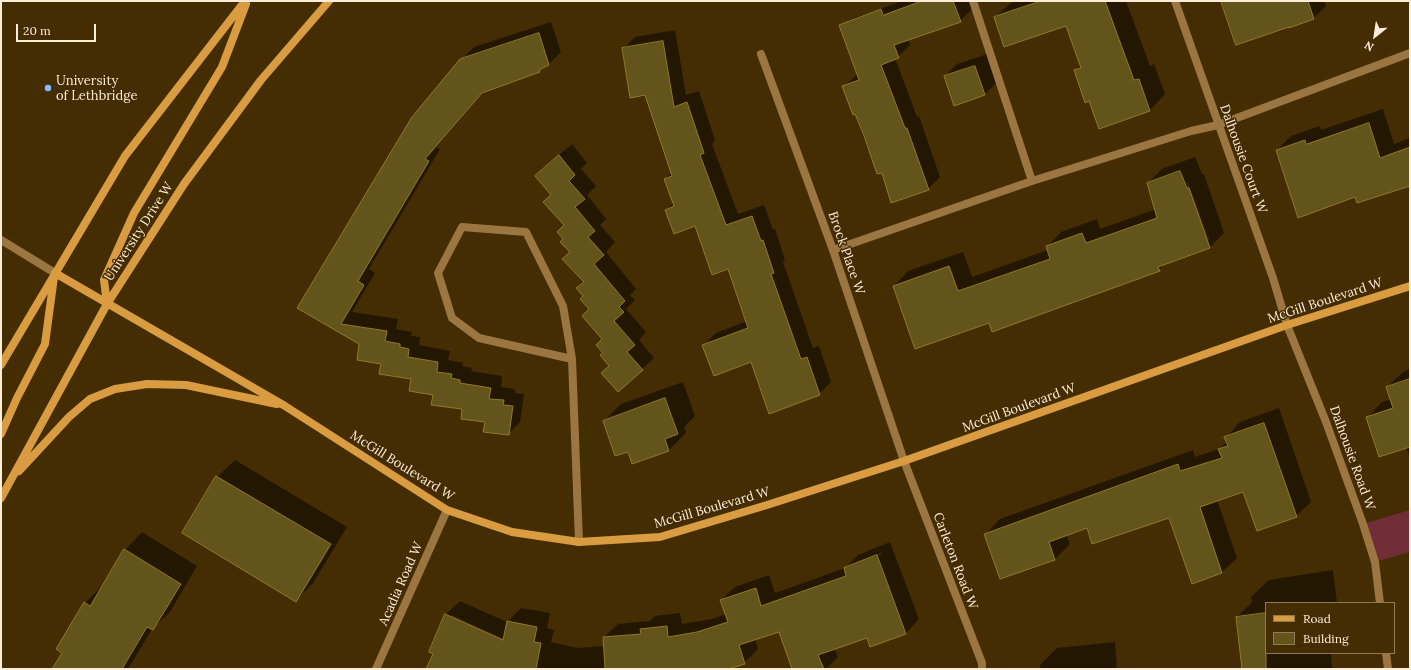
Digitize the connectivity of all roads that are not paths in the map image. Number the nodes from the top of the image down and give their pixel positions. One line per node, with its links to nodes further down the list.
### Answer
1 (246, 1): 11 (main road); 13 (main road)
2 (329, 1): 13 (main road, University Drive W)
3 (973, 1): 8 (street)
4 (1175, 1): 7 (street, Dalhousie Court W)
5 (1410, 53): 7 (street)
6 (761, 54): 10 (street, Brock Place W)
7 (1218, 125): 8 (street); 14 (street, Dalhousie Court W)
8 (1032, 181): 10 (street)
9 (1, 240): 11 (street)
10 (833, 250): 19 (street, Brock Place W)
11 (55, 273): 13 (main road, McGill Boulevard W); 16 (main road); 18 (main road)
12 (1410, 286): 14 (main road, McGill Boulevard W)
13 (107, 304): 17 (main road, McGill Boulevard W); 20 (main road, University Drive W)
14 (1287, 325): 19 (main road, McGill Boulevard W); 24 (street, Dalhousie Road W)
15 (572, 358): 15 (street); 23 (street)
16 (1, 365)
17 (285, 406): 20 (main road); 22 (main road, McGill Boulevard W)
18 (1, 434)
19 (904, 461): 23 (main road, McGill Boulevard W); 27 (street, Carleton Road W)
20 (10, 482): 21 (main road, University Drive W)
21 (1, 498)
22 (447, 510): 23 (main road, McGill Boulevard W); 26 (street, Acadia Road W)
23 (579, 542)
24 (1380, 602)
25 (1386, 654): 28 (street)
26 (376, 669)
27 (982, 669)
28 (1388, 669)

